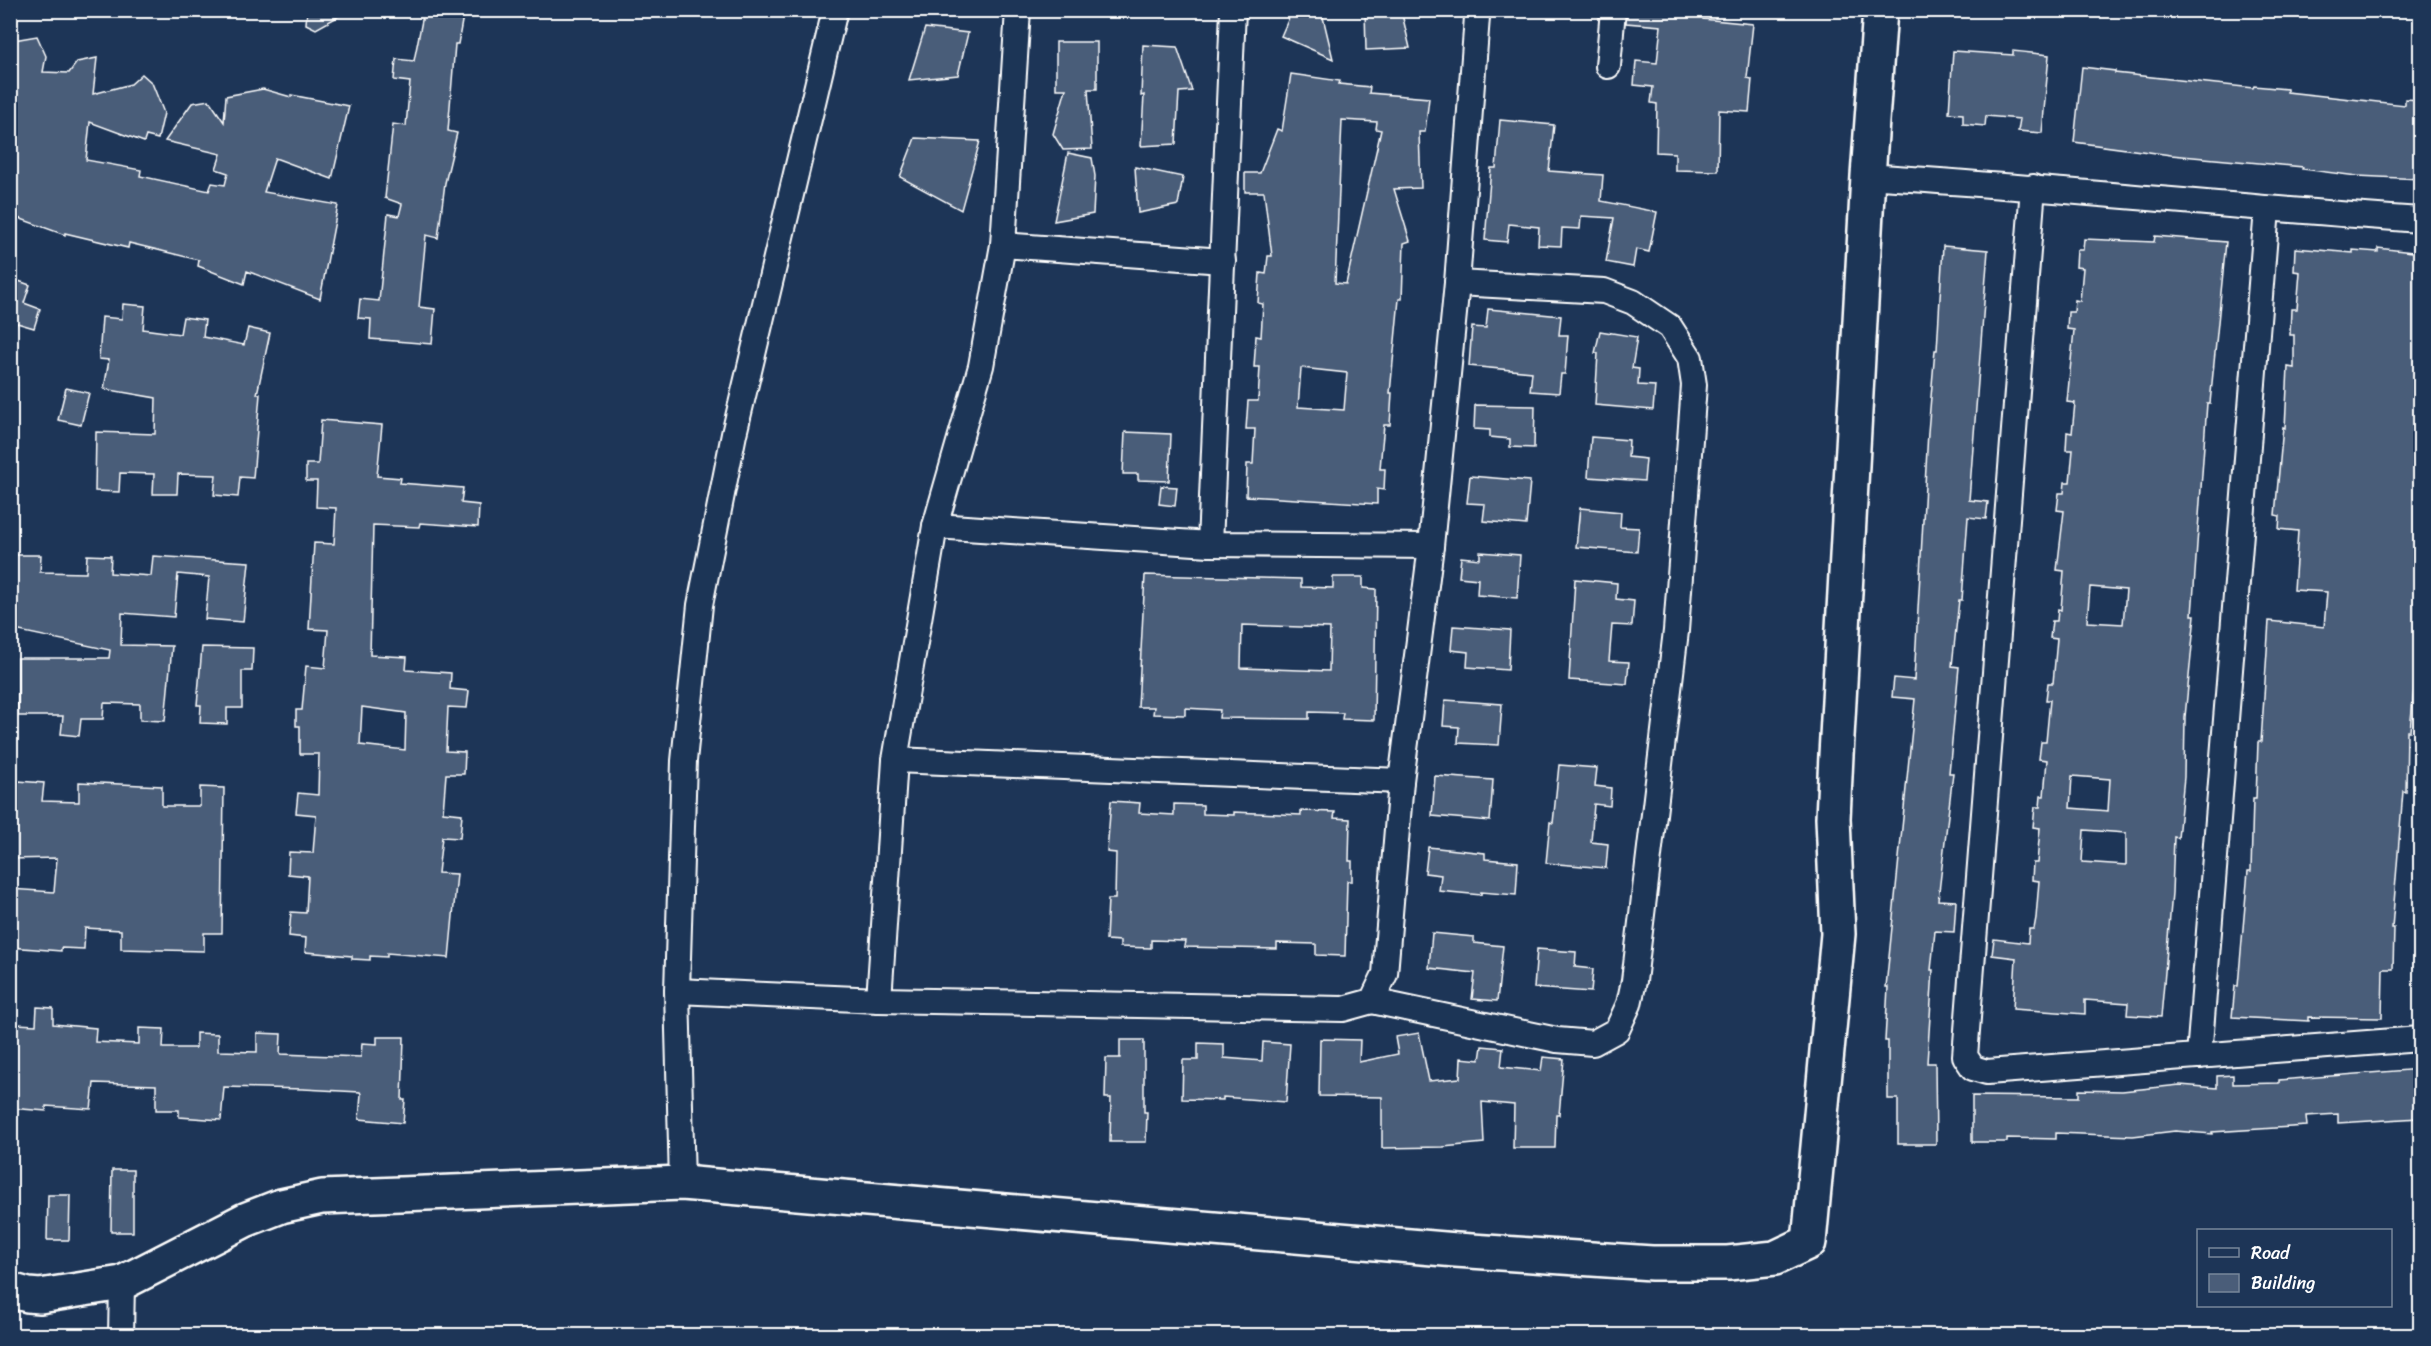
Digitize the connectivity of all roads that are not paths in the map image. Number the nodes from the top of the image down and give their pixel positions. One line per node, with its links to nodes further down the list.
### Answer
1 (835, 10): 20 (street)
2 (1018, 10): 12 (street)
3 (1233, 10): 13 (street)
4 (1613, 10): 7 (street)
5 (1880, 10): 8 (street)
6 (1477, 17): 14 (street)
7 (1608, 66)
8 (1868, 176): 9 (street); 25 (street)
9 (2033, 187): 10 (street); 24 (street)
10 (2267, 209): 11 (street); 24 (street)
11 (2421, 220)
12 (1003, 245): 13 (street); 15 (street)
13 (1223, 261): 16 (street)
14 (1457, 283): 17 (street); 22 (street)
15 (935, 526): 16 (street); 18 (street)
16 (1210, 544): 17 (street)
17 (1431, 546): 19 (street)
18 (895, 760): 19 (street); 21 (street)
19 (1401, 781): 22 (street)
20 (677, 991): 21 (street); 25 (street)
21 (879, 1000): 22 (street)
22 (1372, 1001)
23 (2421, 1039): 24 (street)
24 (2199, 1056)
25 (682, 1183): 26 (street)
26 (122, 1283): 27 (street); 28 (street)
27 (10, 1290)
28 (121, 1335)

